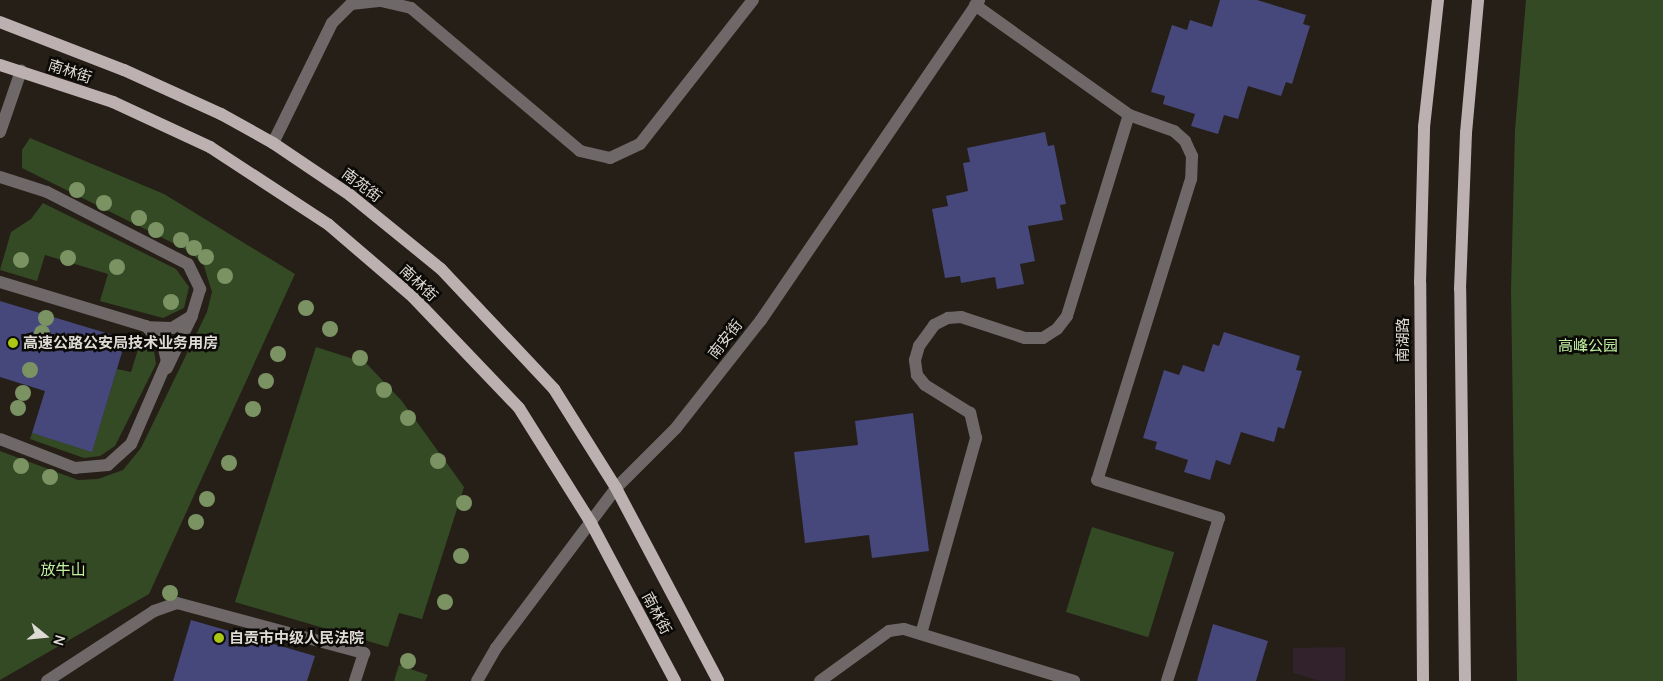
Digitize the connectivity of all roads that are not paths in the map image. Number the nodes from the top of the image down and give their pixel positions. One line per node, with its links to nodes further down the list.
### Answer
1 (753, 0): 4 (street)
2 (1438, 0): 29 (main road, 南湖路)
3 (1478, 0): 30 (main road)
4 (348, 2): 11 (street)
5 (977, 2): 9 (street); 18 (street, 南安街)
6 (0, 22): 11 (main road, 南苑街)
7 (0, 65): 8 (main road, 南林街)
8 (21, 71): 10 (street); 19 (main road, 南林街)
9 (1129, 114): 20 (street); 28 (street)
10 (0, 132)
11 (273, 143): 18 (main road, 南苑街)
12 (0, 177): 14 (street)
13 (0, 282): 15 (street)
14 (196, 309): 15 (street); 16 (street)
15 (146, 326): 16 (street)
16 (165, 373): 17 (street)
17 (0, 439)
18 (616, 488): 19 (street, 南安街); 25 (main road, 南林街)
19 (591, 523): 23 (street, 南安街); 24 (main road, 南林街)
20 (921, 634): 26 (street); 27 (street)
21 (47, 681): 22 (street)
22 (355, 681)
23 (478, 681)
24 (674, 681)
25 (718, 681)
26 (820, 681)
27 (1074, 681)
28 (1167, 681)
29 (1423, 681)
30 (1465, 681)

